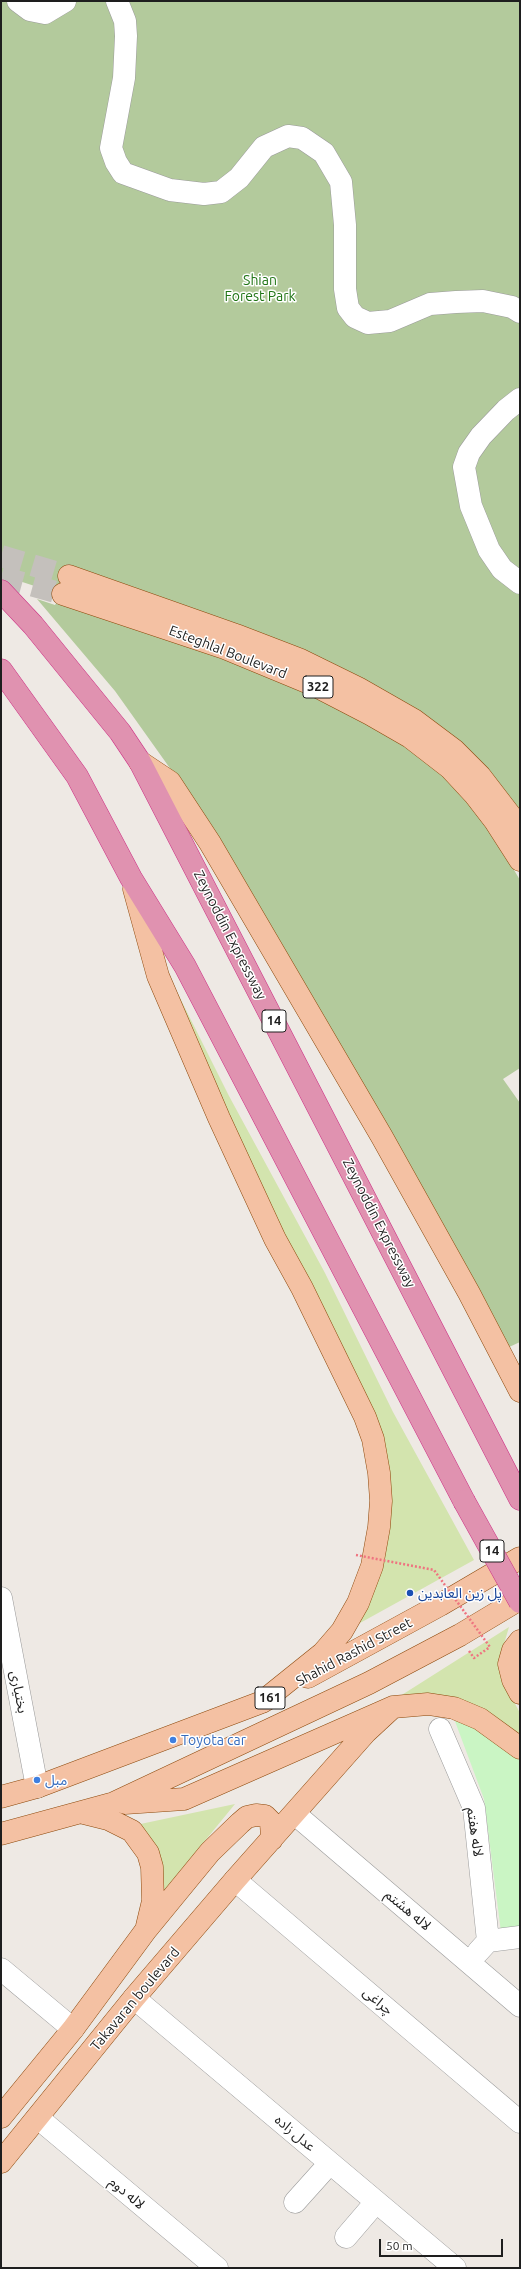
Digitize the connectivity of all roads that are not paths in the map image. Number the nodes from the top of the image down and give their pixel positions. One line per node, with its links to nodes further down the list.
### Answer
1 (18, 1): 2 (street)
2 (65, 1)
3 (117, 1): 4 (street)
4 (520, 312)
5 (520, 399): 6 (street)
6 (520, 583)
7 (1, 591): 9 (highway, Zeynoddin Expressway / 14)
8 (1, 670): 12 (highway, 14)
9 (140, 762): 13 (main road); 14 (highway, Zeynoddin Expressway / 14)
10 (520, 828): 11 (main road, Esteghlal Boulevard / 322)
11 (520, 860)
12 (131, 878): 17 (highway, 14, bridge); 20 (main road)
13 (520, 1391)
14 (520, 1499)
15 (520, 1558): 20 (main road, Shahid Rashid Street / 161)
16 (1, 1598): 24 (street, بختیاری)
17 (520, 1601): 26 (main road, 161)
18 (520, 1641): 19 (main road)
19 (520, 1693)
20 (262, 1702): 24 (main road, Shahid Rashid Street / 161)
21 (393, 1707): 23 (main road); 26 (main road); 28 (main road, Takavaran boulevard)
22 (440, 1729): 34 (street, لاله هفتم)
23 (520, 1748)
24 (37, 1787): 25 (main road, Shahid Rashid Street / 161)
25 (1, 1797)
26 (114, 1803): 27 (main road, 161)
27 (84, 1813): 29 (main road, 161); 32 (main road)
28 (295, 1814): 30 (main road, Takavaran boulevard); 35 (street, لاله هشتم)
29 (1, 1834)
30 (272, 1839): 31 (main road, Takavaran boulevard); 32 (main road, Takavaran boulevard)
31 (236, 1880): 37 (main road, Takavaran boulevard); 42 (street, چراغی)
32 (146, 1930): 39 (main road, Takavaran boulevard)
33 (520, 1937): 34 (street)
34 (488, 1941): 35 (street)
35 (469, 1962): 38 (street, لاله هشتم)
36 (1, 1969): 39 (street)
37 (134, 1998): 41 (main road, Takavaran boulevard); 44 (street, عدل زاده)
38 (520, 2006)
39 (73, 2029): 40 (main road, Takavaran boulevard)
40 (1, 2117)
41 (38, 2118): 43 (main road, Takavaran boulevard); 48 (street, لاله دوم)
42 (520, 2122)
43 (1, 2162)
44 (330, 2163): 45 (street); 46 (street, عدل زاده)
45 (295, 2202)
46 (376, 2202): 47 (street); 49 (street, عدل زاده)
47 (346, 2237)
48 (217, 2268)
49 (455, 2268)

